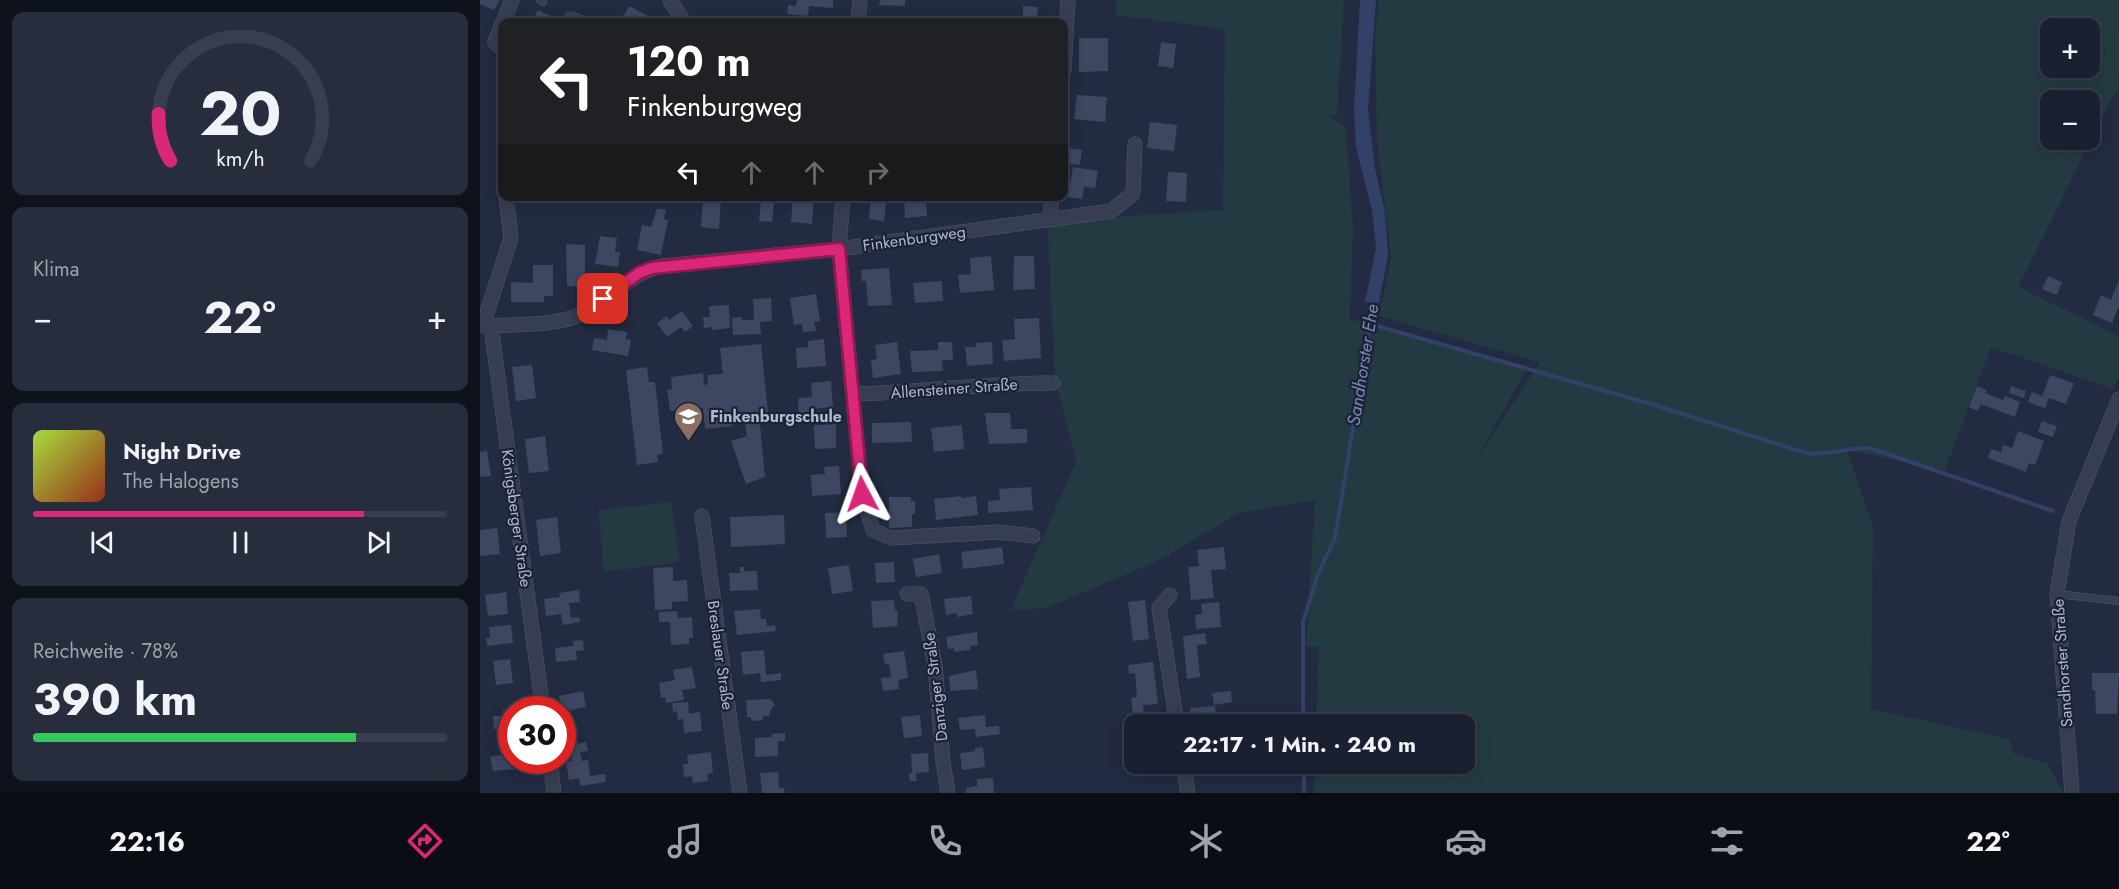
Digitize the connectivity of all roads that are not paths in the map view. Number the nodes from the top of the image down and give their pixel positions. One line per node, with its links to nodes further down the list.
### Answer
1 (512, 0): 5 (street)
2 (670, 0): 6 (street)
3 (860, 0): 7 (street)
4 (1068, 0): 8 (street)
5 (505, 18)
6 (681, 18)
7 (858, 18)
8 (1067, 18)
9 (1135, 144): 13 (street, Finkenburgweg)
10 (507, 201): 15 (street)
11 (843, 201): 14 (street)
12 (1052, 201): 13 (street)
13 (1050, 219): 14 (street, Finkenburgweg)
14 (839, 249): 15 (street, Finkenburgweg); 17 (street)
15 (485, 325): 25 (street, Königsberger Straße)
16 (1053, 383): 17 (street, Allensteiner Straße)
17 (854, 394): 20 (street)
18 (2119, 399): 22 (street, Sandhorster Straße)
19 (702, 516): 30 (street, Breslauer Straße)
20 (1033, 536)
21 (907, 594): 31 (street, Danziger Straße)
22 (2057, 594): 24 (lane); 33 (street, Sandhorster Straße)
23 (1170, 595): 26 (street)
24 (2119, 601)
25 (541, 696)
26 (1175, 714)
27 (552, 774): 29 (street)
28 (1185, 774): 32 (street)
29 (555, 793)
30 (740, 793)
31 (948, 793)
32 (1188, 793)
33 (2072, 793)

